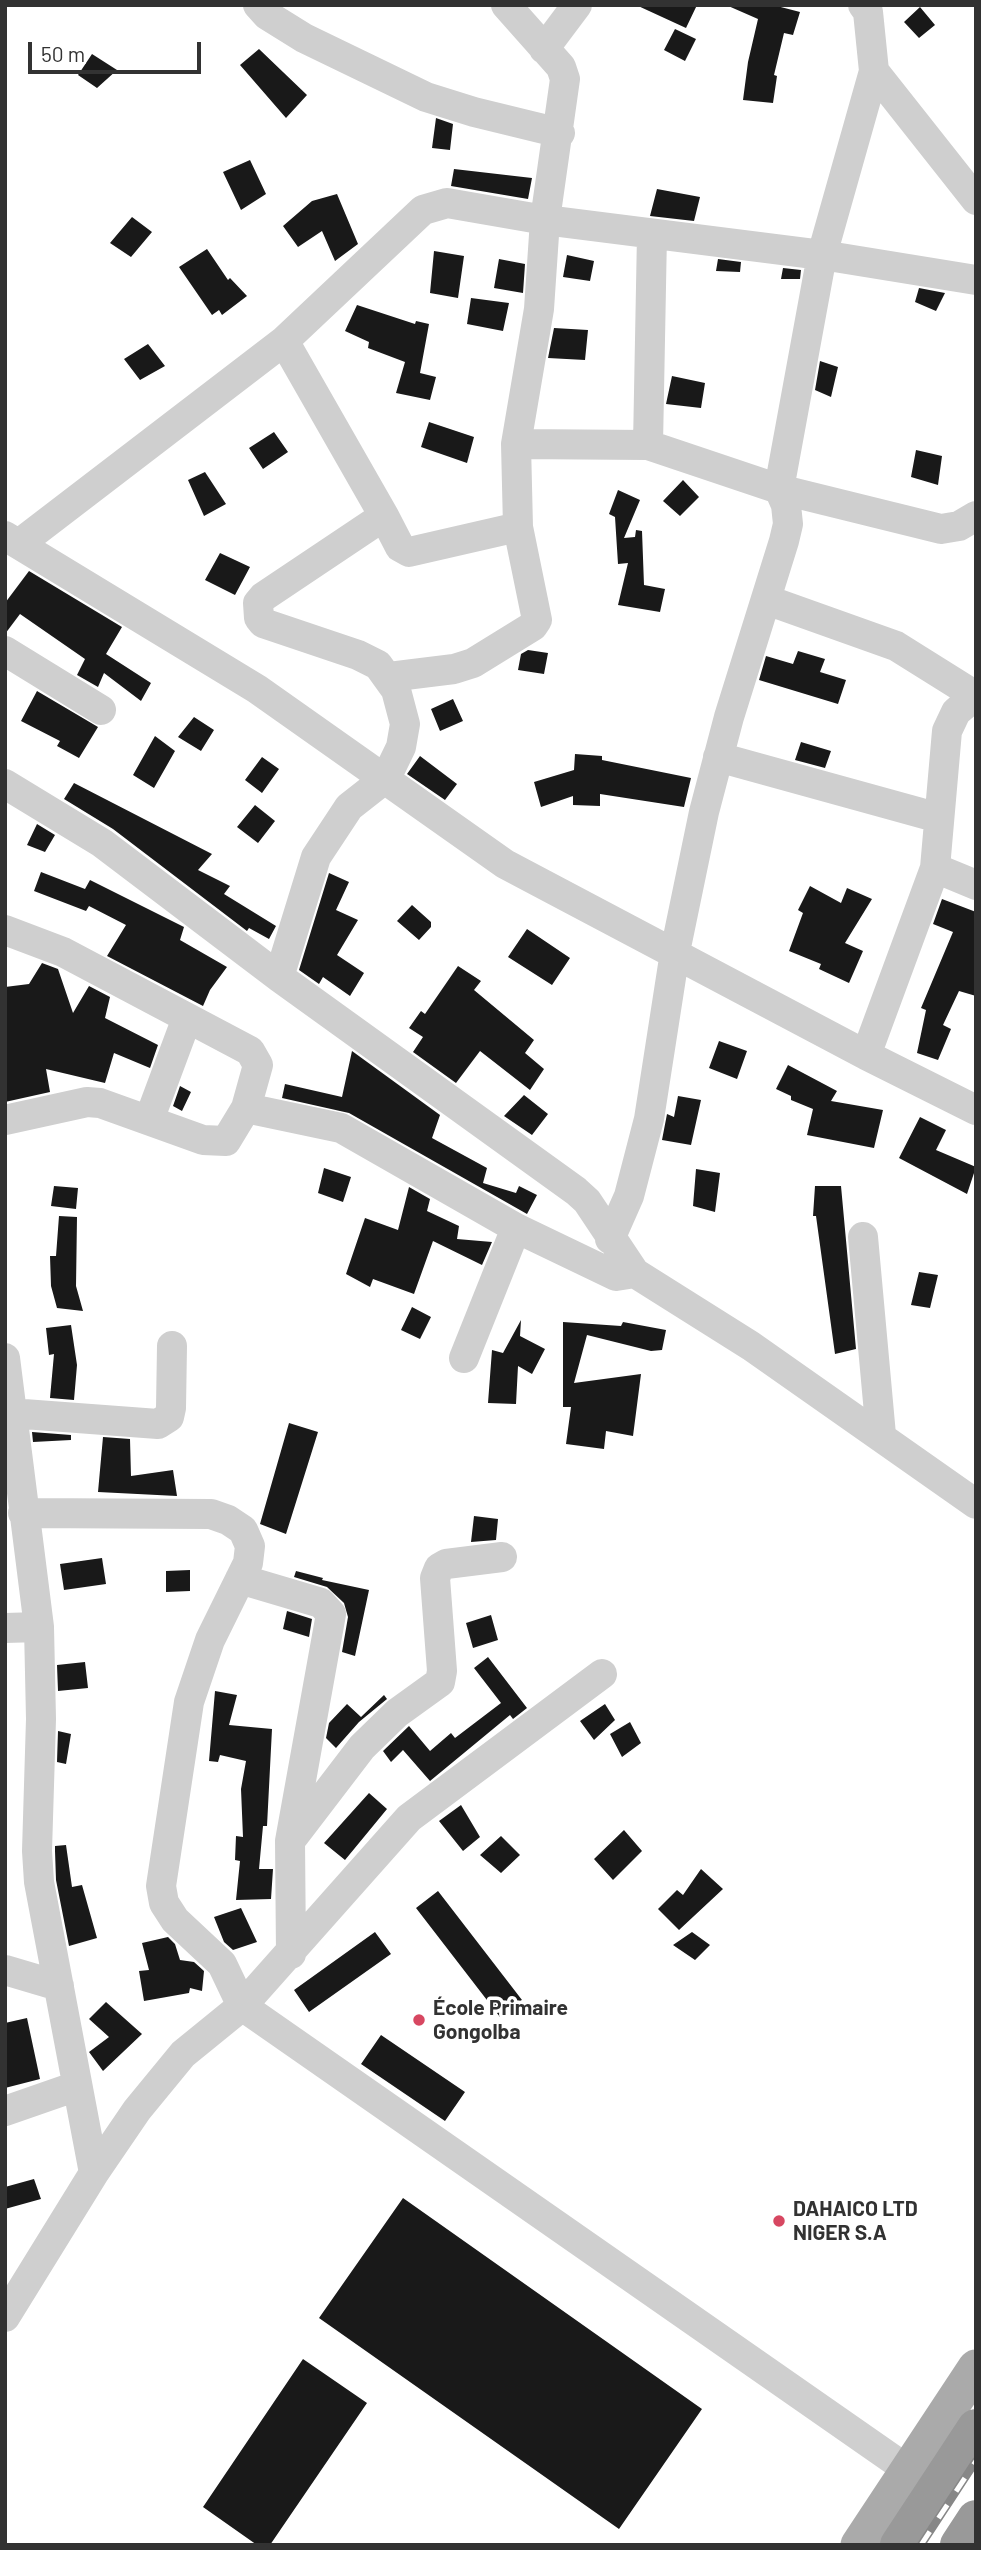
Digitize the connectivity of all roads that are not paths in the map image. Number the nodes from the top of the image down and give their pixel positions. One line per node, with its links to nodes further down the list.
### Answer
1 (258, 5): 7 (street)
2 (506, 5): 5 (street)
3 (577, 5): 5 (street)
4 (863, 5): 6 (street)
5 (544, 49): 7 (street)
6 (874, 71): 8 (street); 11 (street)
7 (560, 133): 9 (street)
8 (976, 200)
9 (545, 220): 10 (street); 13 (street); 14 (street)
10 (652, 234): 11 (street); 15 (street)
11 (822, 255): 12 (street); 16 (street)
12 (976, 280)
13 (284, 341): 17 (street); 20 (street)
14 (516, 444): 15 (street); 19 (street)
15 (649, 445): 16 (street)
16 (779, 489): 18 (street); 21 (street)
17 (384, 516): 19 (street); 23 (street)
18 (976, 516)
19 (518, 527): 23 (street)
20 (12, 540): 27 (street)
21 (767, 600): 24 (street); 26 (street)
22 (5, 651): 25 (street)
23 (389, 677): 27 (street)
24 (976, 696): 29 (street)
25 (101, 710)
26 (718, 757): 29 (street); 33 (street)
27 (386, 778): 33 (street); 34 (street)
28 (5, 784): 34 (street)
29 (939, 818): 30 (street)
30 (935, 868): 31 (street); 36 (street)
31 (976, 885)
32 (5, 930): 35 (street)
33 (675, 952): 36 (street); 43 (street)
34 (279, 977): 43 (street)
35 (187, 1017): 37 (street); 40 (street)
36 (866, 1055): 38 (street)
37 (246, 1108): 40 (street); 41 (street)
38 (976, 1110)
39 (5, 1120): 40 (street)
40 (149, 1120)
41 (516, 1228): 44 (street); 46 (street)
42 (863, 1237): 49 (street)
43 (610, 1239): 44 (street)
44 (635, 1273): 49 (street)
45 (172, 1346): 48 (street)
46 (464, 1358)
47 (5, 1359): 48 (street)
48 (10, 1413): 51 (street)
49 (881, 1435): 50 (street)
50 (976, 1504)
51 (18, 1530): 53 (street); 54 (street)
52 (502, 1557): 57 (street)
53 (240, 1579): 57 (street); 61 (street)
54 (40, 1627): 55 (street); 60 (street)
55 (5, 1628)
56 (602, 1674): 58 (street)
57 (290, 1841): 58 (street)
58 (291, 1954): 61 (street)
59 (5, 1970): 60 (street)
60 (59, 1986): 62 (street)
61 (242, 2006): 64 (street); 68 (street)
62 (77, 2087): 63 (street); 64 (street)
63 (5, 2111)
64 (94, 2173): 65 (street)
65 (5, 2317)
66 (976, 2368): 68 (main road)
67 (976, 2428): 71 (highway)
68 (908, 2470): 70 (main road)
69 (976, 2519): 72 (highway)
70 (859, 2545)
71 (899, 2545)
72 (959, 2545)

